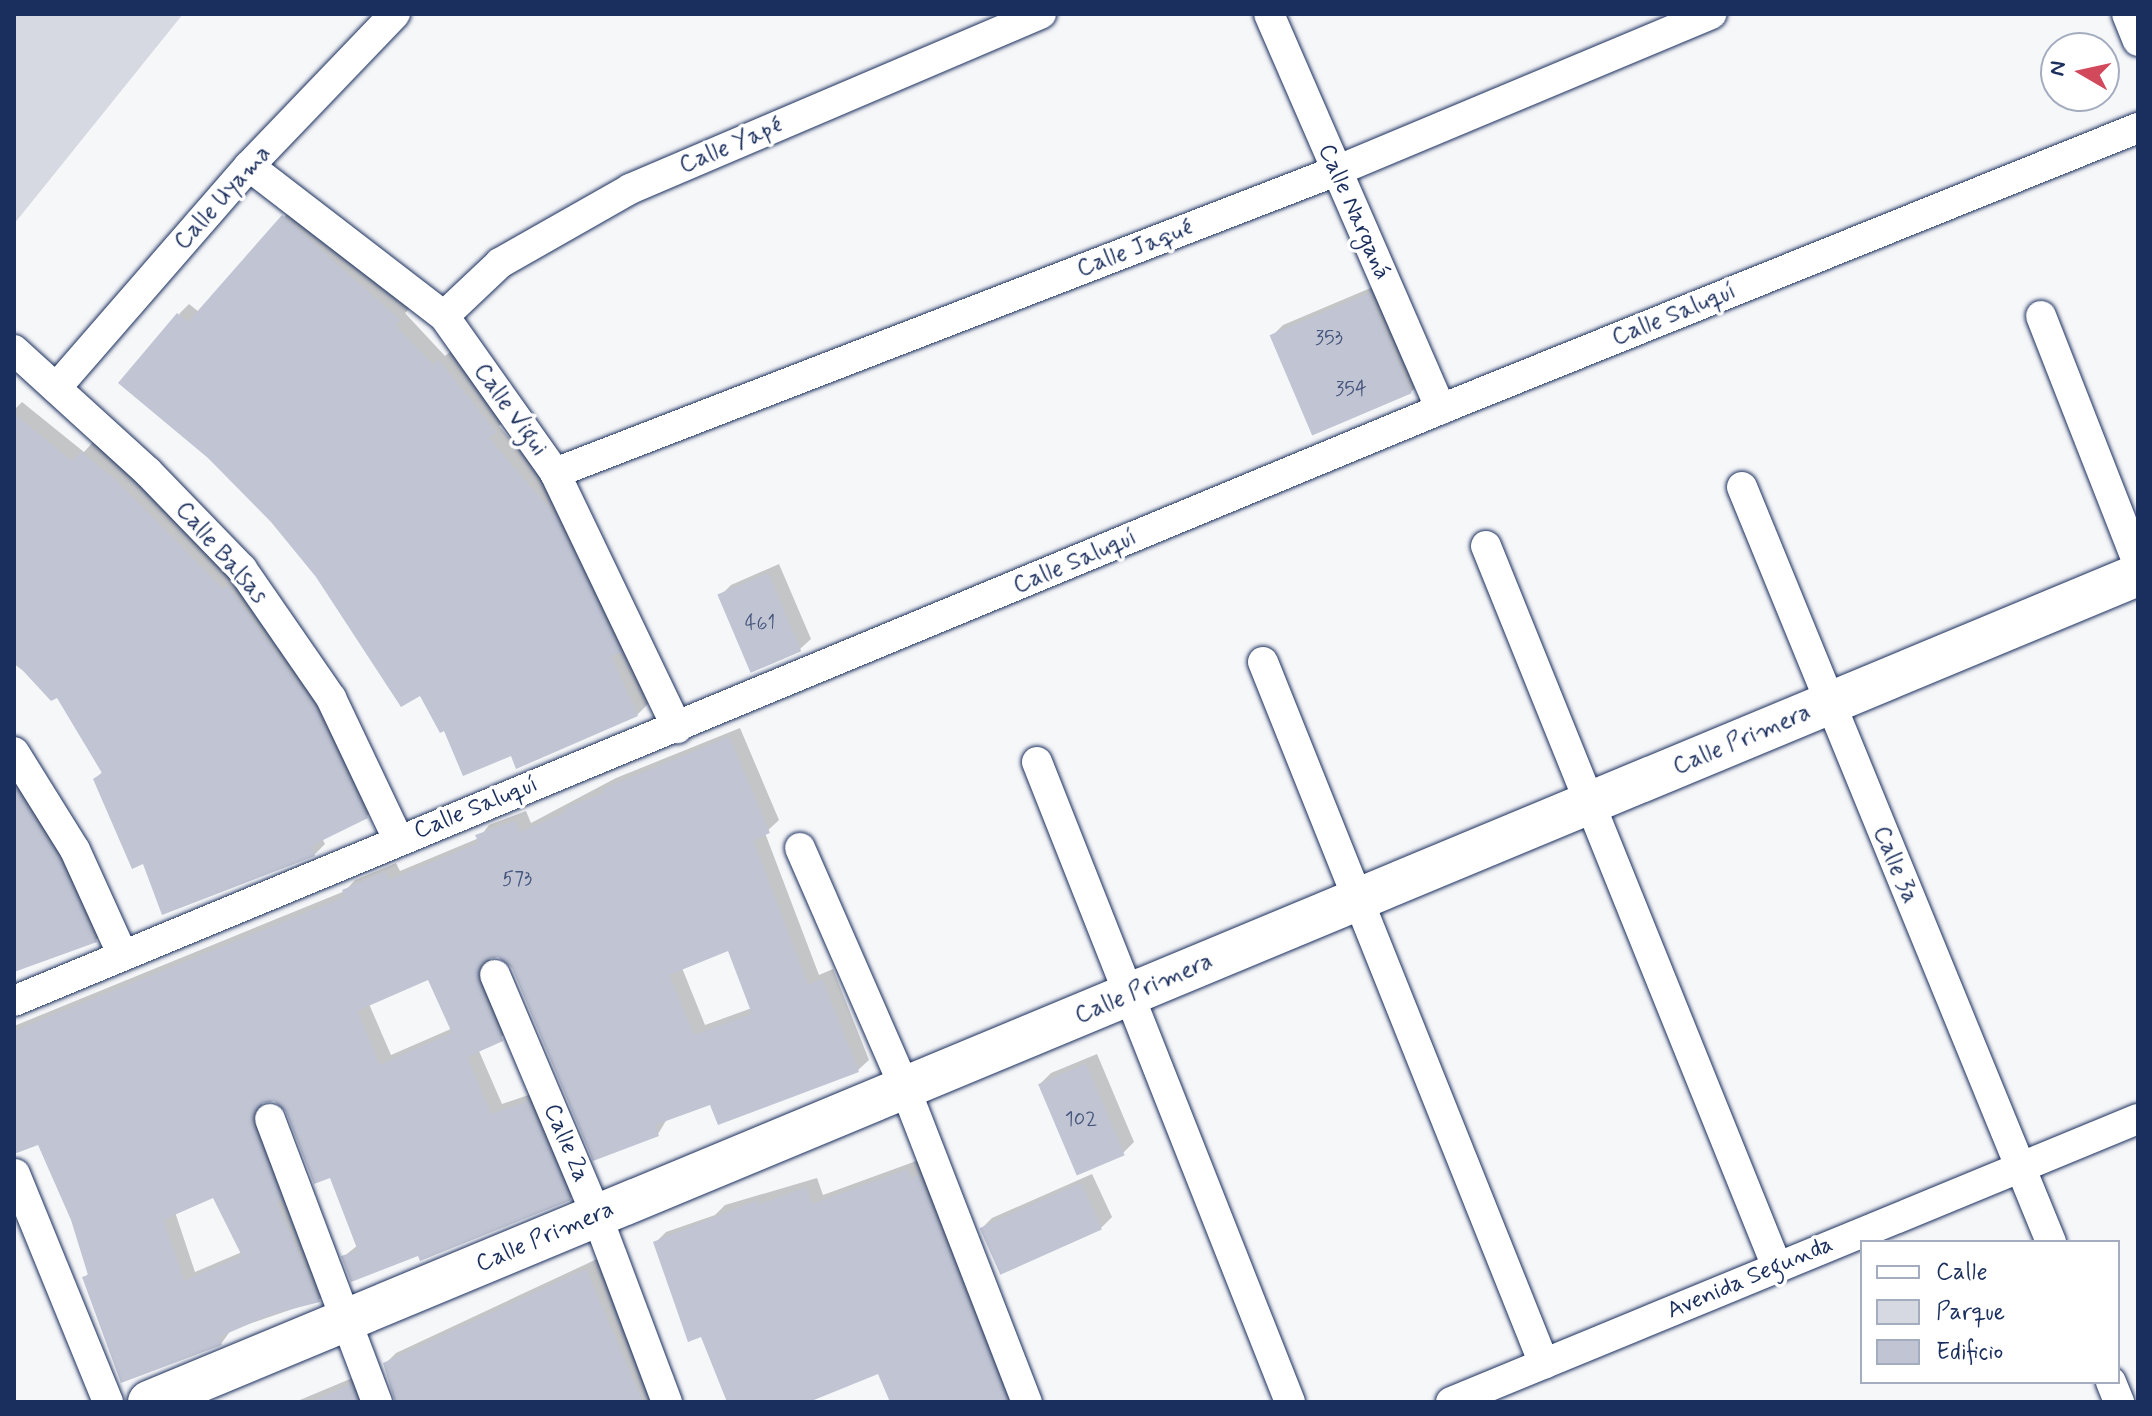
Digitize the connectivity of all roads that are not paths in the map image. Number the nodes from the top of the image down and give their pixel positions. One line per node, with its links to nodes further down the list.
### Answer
1 (395, 14): 8 (street, Calle Uyama)
2 (1041, 14): 10 (street, Calle Yapé)
3 (1269, 14): 9 (street, Calle Narganá)
4 (1711, 14): 9 (street, Calle Jaqué)
5 (2127, 14): 6 (street)
6 (2138, 41)
7 (2138, 128): 14 (street, Calle Saluquí)
8 (249, 166): 10 (street, Calle Vigui); 13 (street, Calle Uyama)
9 (1336, 171): 14 (street, Calle Narganá); 15 (street, Calle Jaqué)
10 (444, 316): 15 (street, Calle Vigui)
11 (2041, 316): 18 (street)
12 (15, 351): 13 (street, Calle Balsas)
13 (56, 388): 26 (street, Calle Balsas)
14 (1441, 409): 22 (street, Calle Saluquí)
15 (555, 473): 22 (street, Calle Vigui)
16 (1742, 487): 21 (street, Calle 3a)
17 (1486, 546): 25 (street)
18 (2138, 564)
19 (2138, 575): 21 (street, Calle Primera)
20 (1263, 662): 28 (street)
21 (1828, 704): 25 (street, Calle Primera); 36 (street, Calle 3a)
22 (677, 728): 26 (street, Calle Saluquí)
23 (14, 752): 29 (street)
24 (1037, 762): 31 (street)
25 (1590, 803): 28 (street, Calle Primera); 40 (street)
26 (398, 839): 29 (street, Calle Saluquí)
27 (800, 848): 33 (street)
28 (1358, 899): 31 (street, Calle Primera); 42 (street)
29 (123, 956): 32 (street, Calle Saluquí)
30 (495, 975): 38 (street, Calle 2a)
31 (1129, 995): 33 (street, Calle Primera); 48 (street)
32 (14, 1001)
33 (905, 1088): 38 (street, Calle Primera); 47 (street)
34 (270, 1119): 41 (street)
35 (2138, 1119): 36 (street, Avenida Segunda)
36 (2019, 1166): 39 (street, Calle 3a); 40 (street, Avenida Segunda)
37 (15, 1174): 43 (street)
38 (597, 1216): 41 (street, Calle Primera); 46 (street, Calle 2a)
39 (2050, 1240)
40 (1777, 1267): 42 (street, Avenida Segunda)
41 (343, 1321): 44 (street, Calle Primera); 45 (street)
42 (1544, 1364): 49 (street, Avenida Segunda)
43 (108, 1402)
44 (149, 1402)
45 (377, 1402)
46 (667, 1402)
47 (1027, 1402)
48 (1290, 1402)
49 (1451, 1402)

